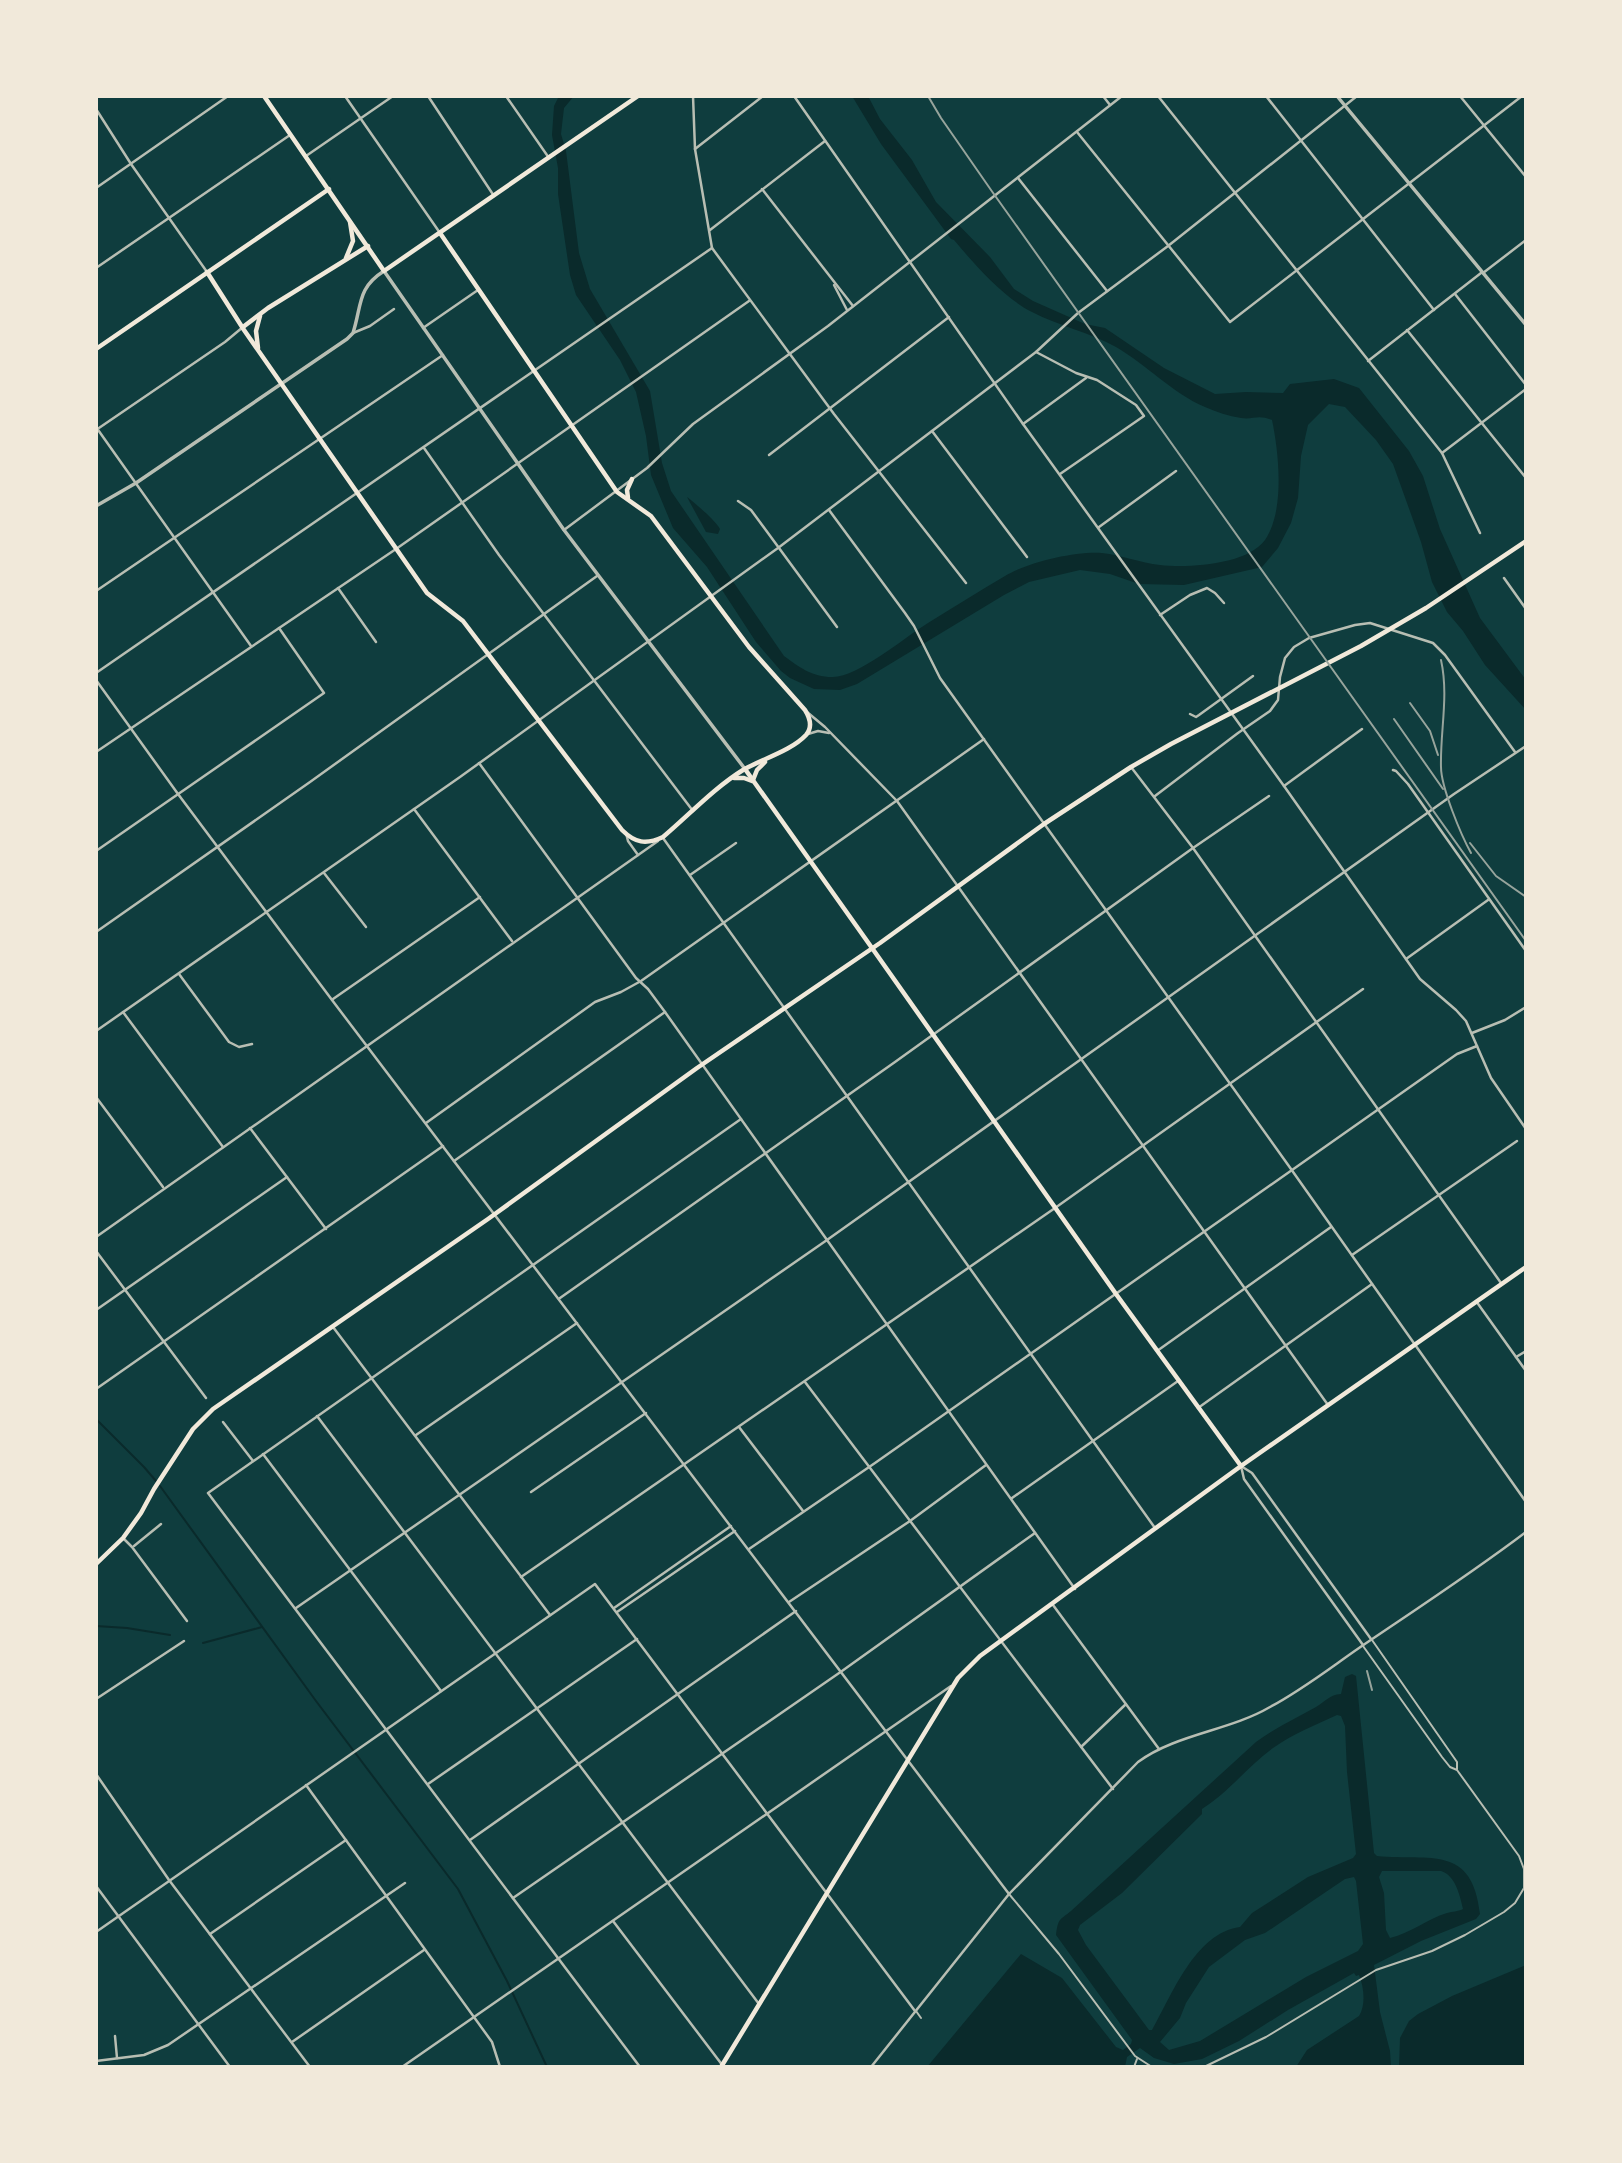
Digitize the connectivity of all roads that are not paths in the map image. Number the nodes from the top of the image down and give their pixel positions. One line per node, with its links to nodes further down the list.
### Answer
1 (228, 96): 32 (street)
2 (264, 96): 26 (main road)
3 (345, 96): 23 (street)
4 (393, 96): 23 (street)
5 (428, 96): 40 (street)
6 (514, 96): 19 (street)
7 (638, 96): 31 (main road)
8 (693, 96): 29 (street)
9 (763, 96): 29 (street)
10 (794, 96): 27 (street)
11 (1103, 96): 20 (street)
12 (1122, 96): 20 (street)
13 (1158, 96): 39 (street)
14 (1266, 96): 28 (street)
15 (1337, 96): 21 (street)
16 (1357, 96): 21 (street)
17 (1460, 96): 24 (street)
18 (1522, 96): 24 (street)
19 (507, 98): 31 (street)
20 (1110, 105): 25 (street)
21 (1345, 106): 28 (street); 35 (street)
22 (96, 109): 32 (street)
23 (360, 119): 30 (street); 45 (street)
24 (1484, 126): 33 (street); 35 (street)
25 (1077, 132): 34 (street); 48 (street)
26 (290, 135): 30 (main road); 41 (street)
27 (825, 141): 38 (street); 51 (street)
28 (1301, 141): 39 (street); 43 (street)
29 (695, 149): 44 (street)
30 (306, 156): 37 (main road)
31 (551, 157): 40 (main road)
32 (131, 164): 36 (street); 41 (street)
33 (1526, 177)
34 (1018, 178): 51 (street); 59 (street)
35 (1409, 184): 43 (street); 56 (street)
36 (96, 188)
37 (329, 189): 42 (main road); 55 (main road)
38 (762, 189): 44 (street); 57 (street)
39 (1235, 193): 48 (street); 54 (street)
40 (494, 196): 45 (main road)
41 (169, 218): 52 (street); 55 (street)
42 (349, 218): 47 (main road); 50 (main road)
43 (1363, 219): 54 (street); 66 (street)
44 (710, 230): 49 (street)
45 (440, 233): 53 (main road); 58 (main road)
46 (1526, 240): 56 (street)
47 (368, 246): 50 (main road); 53 (main road)
48 (1168, 246): 54 (street); 59 (street)
49 (712, 248): 61 (street); 79 (street)
50 (346, 258): 63 (main road)
51 (909, 262): 62 (street); 67 (street)
52 (96, 268)
53 (384, 271): 70 (street); 72 (street)
54 (1297, 271): 78 (street)
55 (207, 272): 69 (main road); 73 (main road)
56 (1483, 273): 60 (street); 68 (street)
57 (832, 282): 62 (street); 65 (street)
58 (479, 289): 70 (street); 79 (main road)
59 (1107, 291): 75 (street)
60 (1455, 293): 66 (street); 83 (street)
61 (749, 301): 77 (street); 88 (street)
62 (853, 306): 65 (street)
63 (268, 308): 69 (main road); 74 (main road)
64 (394, 309): 72 (street)
65 (848, 310): 77 (street)
66 (1434, 310): 71 (street)
67 (949, 317): 81 (street); 84 (street)
68 (1526, 325)
69 (243, 327): 74 (main road); 89 (street)
70 (423, 328): 76 (street)
71 (1407, 330): 78 (street); 86 (street)
72 (353, 333): 82 (street)
73 (96, 349)
74 (259, 350): 82 (main road)
75 (1036, 352): 80 (street); 81 (street)
76 (443, 355): 85 (street); 91 (street)
77 (789, 355): 84 (street); 100 (street)
78 (1368, 361): 93 (street)
79 (535, 372): 85 (street); 88 (main road)
80 (1086, 377): 87 (street); 98 (street)
81 (996, 382): 87 (street); 90 (street)
82 (282, 383): 91 (main road); 101 (street)
83 (1526, 387): 86 (street)
84 (830, 408): 94 (street); 97 (street)
85 (480, 409): 92 (street); 95 (street)
86 (1481, 422): 93 (street); 99 (street)
87 (1023, 424): 98 (street)
88 (572, 426): 95 (street); 102 (main road)
89 (97, 429): 101 (street)
90 (932, 431): 97 (street); 116 (street)
91 (320, 439): 103 (main road); 112 (street)
92 (424, 447): 103 (street); 106 (street)
93 (1442, 453): 111 (street)
94 (769, 455)
95 (517, 464): 106 (street); 110 (street)
96 (1177, 471): 109 (street)
97 (879, 473): 108 (street); 119 (street)
98 (1060, 474): 109 (street)
99 (1526, 478)
100 (632, 479): 102 (street); 105 (main road)
101 (136, 483): 107 (street); 112 (street)
102 (617, 492): 105 (main road); 110 (street)
103 (357, 493): 115 (main road); 122 (street)
104 (738, 501): 114 (street)
105 (631, 502): 123 (main road)
106 (461, 503): 115 (street); 126 (street)
107 (96, 506)
108 (829, 510): 114 (street); 147 (street)
109 (1099, 527): 127 (street)
110 (564, 530): 117 (street)
111 (1480, 533)
112 (175, 538): 121 (street); 122 (street)
113 (1526, 541): 153 (main road)
114 (778, 548): 123 (street); 128 (street)
115 (396, 549): 120 (street); 133 (main road)
116 (1027, 557)
117 (597, 576): 126 (street); 131 (street)
118 (1504, 578): 125 (street)
119 (966, 583)
120 (338, 588): 129 (street); 130 (street)
121 (96, 591)
122 (214, 593): 132 (street); 134 (street)
123 (710, 596): 131 (street); 139 (main road)
124 (1224, 603): 127 (street)
125 (1526, 609)
126 (543, 614): 133 (street); 137 (street)
127 (1160, 615): 138 (street)
128 (837, 627)
129 (279, 628): 132 (street); 159 (street)
130 (376, 642)
131 (647, 642): 137 (street); 154 (street)
132 (251, 646): 142 (street)
133 (488, 654): 141 (main road); 170 (street)
134 (96, 673)
135 (1253, 676): 138 (street)
136 (96, 680): 142 (street)
137 (593, 681): 141 (street); 164 (street)
138 (1221, 699): 140 (street); 144 (street)
139 (805, 710): 145 (street); 146 (main road)
140 (1190, 714)
141 (539, 720): 152 (street); 167 (main road)
142 (130, 728): 149 (street); 159 (street)
143 (1362, 729): 158 (street)
144 (1243, 730): 150 (street); 158 (street); 161 (street)
145 (830, 734): 146 (street); 162 (street)
146 (805, 736): 151 (main road)
147 (984, 739): 162 (street); 166 (street)
148 (1526, 746): 150 (street)
149 (96, 752)
150 (1515, 752): 165 (street)
151 (774, 756): 154 (main road); 157 (main road)
152 (479, 763): 163 (street); 179 (street)
153 (1131, 767): 161 (street); 166 (main road)
154 (745, 769): 156 (main road); 157 (main road)
155 (1392, 770): 165 (street)
156 (730, 779): 157 (main road); 164 (main road)
157 (754, 782): 174 (main road)
158 (1284, 786): 175 (street)
159 (178, 794): 170 (street); 172 (street)
160 (1269, 796): 171 (street)
161 (1155, 797): 171 (street)
162 (897, 801): 174 (street); 178 (street)
163 (414, 809): 176 (street); 180 (street)
164 (693, 811): 168 (main road)
165 (1428, 812): 175 (street); 181 (street)
166 (1044, 824): 178 (main road); 182 (street)
167 (626, 834): 168 (main road); 173 (street)
168 (663, 837): 173 (street); 177 (street)
169 (736, 843): 177 (street)
170 (218, 846): 183 (street); 186 (street)
171 (1193, 848): 182 (street); 187 (street)
172 (96, 851)
173 (638, 855): 179 (street)
174 (810, 861): 184 (street); 189 (main road)
175 (1345, 872): 187 (street); 191 (street)
176 (324, 873): 183 (street); 185 (street)
177 (690, 875): 184 (street)
178 (958, 888): 189 (main road); 192 (street)
179 (578, 896): 188 (street); 194 (street)
180 (480, 897): 188 (street); 197 (street)
181 (1490, 899): 190 (street); 191 (street)
182 (1107, 911): 192 (street); 196 (street)
183 (267, 912): 193 (street); 197 (street)
184 (724, 922): 194 (street); 198 (street)
185 (366, 927)
186 (96, 932)
187 (1255, 936): 196 (street); 202 (street)
188 (513, 943): 207 (street)
189 (872, 948): 198 (main road); 205 (main road)
190 (1526, 951)
191 (1406, 959): 204 (street)
192 (1020, 972): 205 (street); 209 (street)
193 (179, 974): 200 (street); 206 (street)
194 (640, 981): 201 (street); 217 (street)
195 (1363, 989): 202 (street)
196 (1168, 998): 209 (street); 211 (street)
197 (332, 999): 207 (street)
198 (784, 1007): 210 (main road); 212 (street)
199 (1526, 1007): 204 (street)
200 (123, 1012): 203 (street); 223 (street)
201 (665, 1012): 210 (street); 225 (street)
202 (1317, 1022): 211 (street); 214 (street)
203 (96, 1031)
204 (1472, 1033): 208 (street)
205 (932, 1035): 212 (street); 216 (main road)
206 (252, 1044)
207 (368, 1046): 217 (street); 218 (street)
208 (1478, 1046): 214 (street); 219 (street)
209 (1082, 1059): 216 (street); 222 (street)
210 (703, 1065): 215 (street); 232 (main road)
211 (1230, 1084): 222 (street); 226 (street)
212 (848, 1096): 224 (street); 228 (street)
213 (96, 1097): 229 (street)
214 (1378, 1109): 226 (street); 230 (street)
215 (741, 1119): 224 (street); 240 (street)
216 (993, 1121): 228 (street); 231 (main road)
217 (426, 1123): 221 (street)
218 (250, 1128): 223 (street); 227 (street)
219 (1526, 1129)
220 (1517, 1141): 230 (street)
221 (443, 1146): 225 (street); 234 (street)
222 (1143, 1146): 231 (street); 235 (street)
223 (223, 1147): 229 (street)
224 (766, 1153): 237 (street); 248 (street)
225 (454, 1161): 232 (street)
226 (1291, 1169): 233 (street); 235 (street)
227 (287, 1177): 234 (street); 246 (street)
228 (909, 1182): 237 (street); 242 (street)
229 (164, 1188): 236 (street)
230 (1439, 1196): 239 (street); 243 (street)
231 (1055, 1208): 242 (street); 247 (main road)
232 (494, 1214): 240 (street); 253 (main road)
233 (1332, 1226): 239 (street); 245 (street)
234 (326, 1230): 254 (street)
235 (1204, 1233): 245 (street); 247 (street)
236 (96, 1237)
237 (827, 1240): 252 (street); 264 (street)
238 (96, 1251): 246 (street)
239 (1352, 1255): 244 (street)
240 (533, 1266): 248 (street); 262 (street)
241 (1526, 1267): 243 (main road)
242 (969, 1268): 252 (street); 259 (street)
243 (1502, 1283): 249 (main road)
244 (1372, 1284): 255 (street); 256 (street)
245 (1244, 1288): 256 (street); 257 (street)
246 (125, 1290): 250 (street); 254 (street)
247 (1116, 1294): 257 (main road); 259 (street)
248 (558, 1298): 251 (street)
249 (1476, 1301): 255 (main road); 260 (street)
250 (96, 1310)
251 (577, 1323): 264 (street); 275 (street)
252 (887, 1324): 265 (street); 270 (street)
253 (333, 1327): 262 (street); 296 (main road)
254 (163, 1342): 266 (street); 267 (street)
255 (1415, 1344): 268 (main road); 286 (street)
256 (1286, 1346): 268 (street); 269 (street)
257 (1157, 1351): 263 (main road)
258 (1526, 1351): 260 (street)
259 (1031, 1353): 270 (street); 276 (street)
260 (1516, 1357): 261 (street)
261 (1526, 1371)
262 (371, 1377): 272 (street); 275 (street)
263 (1178, 1381): 269 (main road); 276 (street)
264 (622, 1382): 271 (street); 284 (street)
265 (804, 1382): 274 (street); 282 (street)
266 (96, 1389)
267 (206, 1398)
268 (1328, 1406): 281 (main road)
269 (1198, 1408): 281 (main road)
270 (949, 1412): 280 (street); 282 (street)
271 (646, 1413): 279 (street); 283 (street)
272 (317, 1416): 277 (street); 293 (street)
273 (223, 1422): 278 (street)
274 (739, 1427): 279 (street); 287 (street)
275 (415, 1435): 284 (street)
276 (1093, 1441): 285 (street); 291 (street)
277 (263, 1454): 278 (street); 300 (street)
278 (253, 1461): 306 (street)
279 (684, 1464): 290 (street); 301 (street)
280 (986, 1465): 285 (street); 288 (street)
281 (1241, 1466): 291 (main road); 313 (street); 316 (street)
282 (870, 1467): 287 (street); 288 (street)
283 (531, 1492)
284 (459, 1494): 293 (street); 301 (street)
285 (1011, 1498): 295 (street)
286 (1526, 1502)
287 (803, 1512): 298 (street)
288 (910, 1521): 302 (street); 304 (street)
289 (161, 1524): 297 (street)
290 (731, 1526): 292 (street); 307 (street)
291 (1155, 1528): 303 (main road)
292 (735, 1531): 298 (street); 309 (street)
293 (405, 1532): 300 (street); 317 (street)
294 (1526, 1532): 313 (street)
295 (1035, 1533): 302 (street); 303 (street)
296 (123, 1538): 297 (street); 299 (main road)
297 (132, 1547): 311 (street)
298 (749, 1549): 304 (street)
299 (96, 1564)
300 (351, 1570): 306 (street); 320 (street)
301 (521, 1577): 310 (street)
302 (961, 1587): 315 (street); 318 (street)
303 (1075, 1589): 305 (main road)
304 (789, 1602): 308 (street)
305 (1053, 1605): 315 (main road); 323 (street)
306 (296, 1608): 325 (street)
307 (614, 1608): 309 (street); 310 (street)
308 (796, 1611): 318 (street); 321 (street)
309 (617, 1612): 312 (street)
310 (550, 1616): 317 (street)
311 (187, 1621)
312 (637, 1639): 321 (street); 324 (street)
313 (1372, 1640): 316 (street); 332 (lane)
314 (184, 1641): 322 (street)
315 (1002, 1641): 319 (main road); 327 (street)
316 (1363, 1646): 328 (street); 332 (lane)
317 (495, 1654): 320 (street); 324 (street)
318 (842, 1671): 326 (street); 329 (street)
319 (951, 1686): 326 (street); 330 (main road)
320 (441, 1691): 325 (street)
321 (678, 1695): 329 (street); 331 (street)
322 (96, 1699)
323 (1126, 1704): 327 (street); 328 (street)
324 (537, 1709): 331 (street); 334 (street)
325 (387, 1729): 334 (street); 335 (street)
326 (887, 1730): 330 (street); 337 (street)
327 (1081, 1747): 336 (street)
328 (1159, 1750): 336 (street)
329 (722, 1754): 337 (street); 338 (street)
330 (908, 1760): 346 (main road); 347 (street)
331 (579, 1763): 338 (street); 340 (street)
332 (1457, 1770): 341 (lane)
333 (96, 1774): 342 (street)
334 (428, 1784): 340 (street)
335 (306, 1785): 339 (street); 342 (street)
336 (1112, 1789): 347 (street)
337 (767, 1814): 344 (street); 346 (street)
338 (622, 1822): 344 (street); 350 (street)
339 (346, 1840): 348 (street); 355 (street)
340 (470, 1840): 350 (street)
341 (1525, 1877): 351 (lane)
342 (169, 1880): 352 (street); 355 (street)
343 (405, 1883): 348 (street)
344 (667, 1883): 353 (street); 359 (street)
345 (96, 1886): 352 (street)
346 (826, 1894): 359 (main road); 360 (street)
347 (1009, 1894): 360 (street); 367 (lane)
348 (385, 1895): 356 (street); 358 (street)
349 (1526, 1896): 351 (lane)
350 (513, 1898): 357 (street)
351 (1519, 1898): 378 (lane)
352 (119, 1917): 354 (street); 363 (street)
353 (613, 1921): 357 (street); 369 (street)
354 (96, 1933)
355 (209, 1935): 358 (street)
356 (424, 1950): 361 (street); 365 (street)
357 (558, 1959): 361 (street); 374 (street)
358 (249, 1989): 363 (street); 365 (street)
359 (759, 2005): 369 (main road)
360 (915, 2011): 362 (lane); 375 (street)
361 (474, 2017): 372 (street); 373 (street)
362 (921, 2018)
363 (198, 2024): 366 (street); 370 (street)
364 (115, 2036): 366 (street)
365 (291, 2042): 371 (street)
366 (117, 2058): 368 (street)
367 (1137, 2058): 376 (lane); 377 (lane)
368 (96, 2061)
369 (722, 2066)
370 (230, 2067)
371 (310, 2067)
372 (402, 2067)
373 (500, 2067)
374 (640, 2067)
375 (871, 2067)
376 (1134, 2067)
377 (1152, 2067)
378 (1204, 2067)

